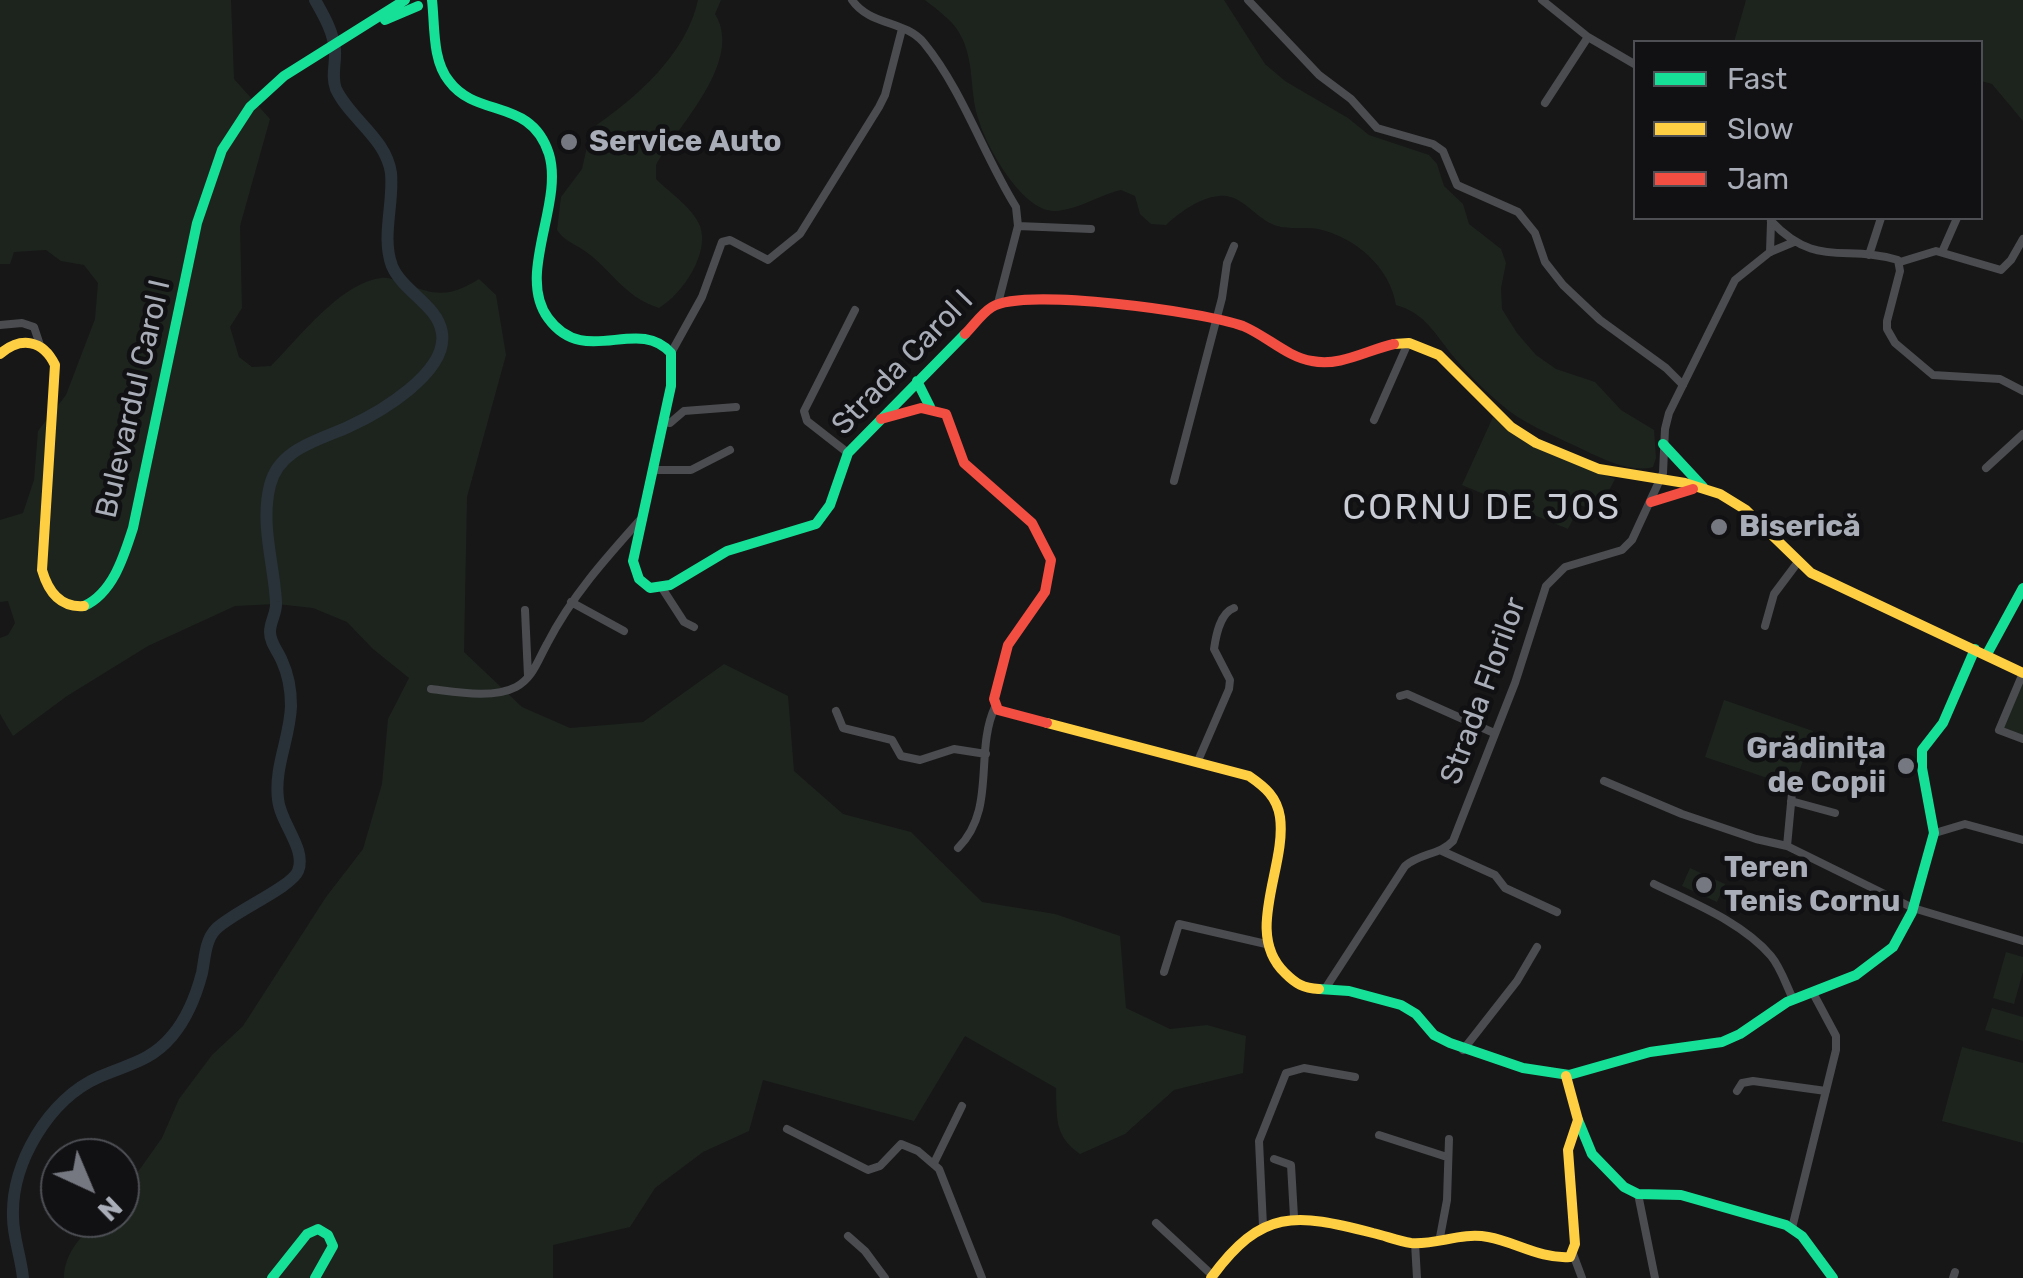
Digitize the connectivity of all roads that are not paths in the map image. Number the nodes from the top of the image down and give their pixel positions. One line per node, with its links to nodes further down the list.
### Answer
1 (405, 0): 8 (main road)
2 (432, 0): 6 (main road); 7 (main road)
3 (852, 0): 9 (street)
4 (1248, 0): 35 (street)
5 (1542, 0): 10 (street)
6 (418, 5): 7 (main road); 8 (main road)
7 (435, 25): 32 (main road)
8 (362, 29): 31 (main road, Bulevardul Carol I)
9 (902, 29): 17 (street); 32 (street)
10 (1588, 37): 11 (street); 12 (street)
11 (1633, 63)
12 (1546, 103)
13 (1770, 220): 22 (street)
14 (1771, 220): 20 (street)
15 (1880, 220): 24 (street)
16 (1956, 220): 23 (street)
17 (1018, 226): 18 (street); 26 (street)
18 (1091, 229)
19 (2023, 240): 23 (street)
20 (1794, 242): 22 (street, Strada Florilor); 24 (street)
21 (1234, 246): 28 (street)
22 (1770, 252): 35 (street, Strada Florilor)
23 (1942, 252): 25 (street)
24 (1869, 255): 25 (street)
25 (1900, 262): 36 (street)
26 (998, 303): 28 (main road, Strada Carol I); 34 (main road, Strada Carol I)
27 (855, 310): 45 (street)
28 (1216, 318): 30 (main road, Strada Carol I); 48 (street)
29 (0, 325): 31 (street)
30 (1408, 343): 40 (street); 49 (main road)
31 (40, 345): 33 (main road)
32 (671, 353): 41 (main road)
33 (0, 354)
34 (918, 381): 37 (main road); 39 (main road, Strada Carol I)
35 (1683, 386): 43 (street, Strada Florilor)
36 (2023, 390)
37 (930, 407): 39 (main road); 68 (main road)
38 (736, 408): 41 (street)
39 (880, 419): 45 (main road, Strada Carol I)
40 (1374, 420)
41 (663, 422): 47 (main road)
42 (2023, 434): 46 (street)
43 (1664, 444): 49 (street, Strada Florilor); 50 (main road)
44 (730, 450): 47 (street)
45 (848, 453): 54 (main road, Strada Carol I)
46 (1986, 468)
47 (653, 470): 52 (main road)
48 (1174, 481)
49 (1660, 481): 50 (main road); 51 (street, Strada Florilor)
50 (1704, 488): 51 (main road); 53 (main road)
51 (1651, 502): 70 (street, Strada Florilor)
52 (642, 517): 54 (main road); 56 (street)
53 (1798, 562): 59 (street); 62 (main road)
54 (662, 588): 60 (street)
55 (2023, 588): 63 (main road)
56 (572, 602): 61 (street); 65 (street)
57 (1234, 608): 73 (street)
58 (525, 610): 65 (street)
59 (1765, 626)
60 (694, 628)
61 (624, 632)
62 (1975, 649): 63 (main road); 76 (main road)
63 (1987, 654): 64 (main road)
64 (2023, 673): 71 (street)
65 (528, 678): 66 (street)
66 (431, 688)
67 (1400, 696): 70 (street)
68 (995, 707): 72 (street); 73 (main road)
69 (836, 711): 72 (street)
70 (1494, 733): 80 (street, Strada Florilor)
71 (2023, 739)
72 (986, 754): 79 (street)
73 (1196, 763): 85 (main road)
74 (1604, 781): 78 (street)
75 (1835, 812): 78 (street)
76 (1935, 833): 77 (street); 82 (main road)
77 (2023, 840)
78 (1787, 846): 82 (street)
79 (958, 848)
80 (1442, 851): 83 (street); 88 (street)
81 (1654, 884): 90 (street)
82 (1913, 908): 84 (street); 89 (main road)
83 (1557, 912)
84 (2023, 941)
85 (1266, 944): 87 (street); 88 (main road)
86 (1537, 947): 91 (street)
87 (1164, 972)
88 (1325, 989): 91 (main road)
89 (1813, 993): 90 (main road); 95 (street)
90 (1794, 998): 92 (main road)
91 (1464, 1050): 92 (main road)
92 (1566, 1076): 97 (main road)
93 (1355, 1077): 107 (street)
94 (1737, 1091): 95 (street)
95 (1826, 1091): 108 (street)
96 (962, 1106): 103 (street)
97 (1578, 1120): 104 (main road); 112 (main road)
98 (787, 1129): 103 (street)
99 (1380, 1134): 101 (street)
100 (1448, 1138): 101 (street)
101 (1447, 1157): 110 (street)
102 (1274, 1159): 105 (street)
103 (934, 1163): 117 (street)
104 (1638, 1194): 108 (main road); 120 (street)
105 (1294, 1217): 107 (main road); 111 (main road)
106 (1156, 1222): 113 (street)
107 (1263, 1226): 113 (main road)
108 (1792, 1228): 121 (main road)
109 (848, 1236): 116 (street)
110 (1440, 1237): 111 (main road); 112 (main road)
111 (1415, 1243): 118 (street)
112 (1573, 1254): 119 (street)
113 (1211, 1276)
114 (272, 1278): 115 (main road)
115 (316, 1278)
116 (885, 1278)
117 (982, 1278)
118 (1417, 1278)
119 (1582, 1278)
120 (1654, 1278)
121 (1833, 1278)

